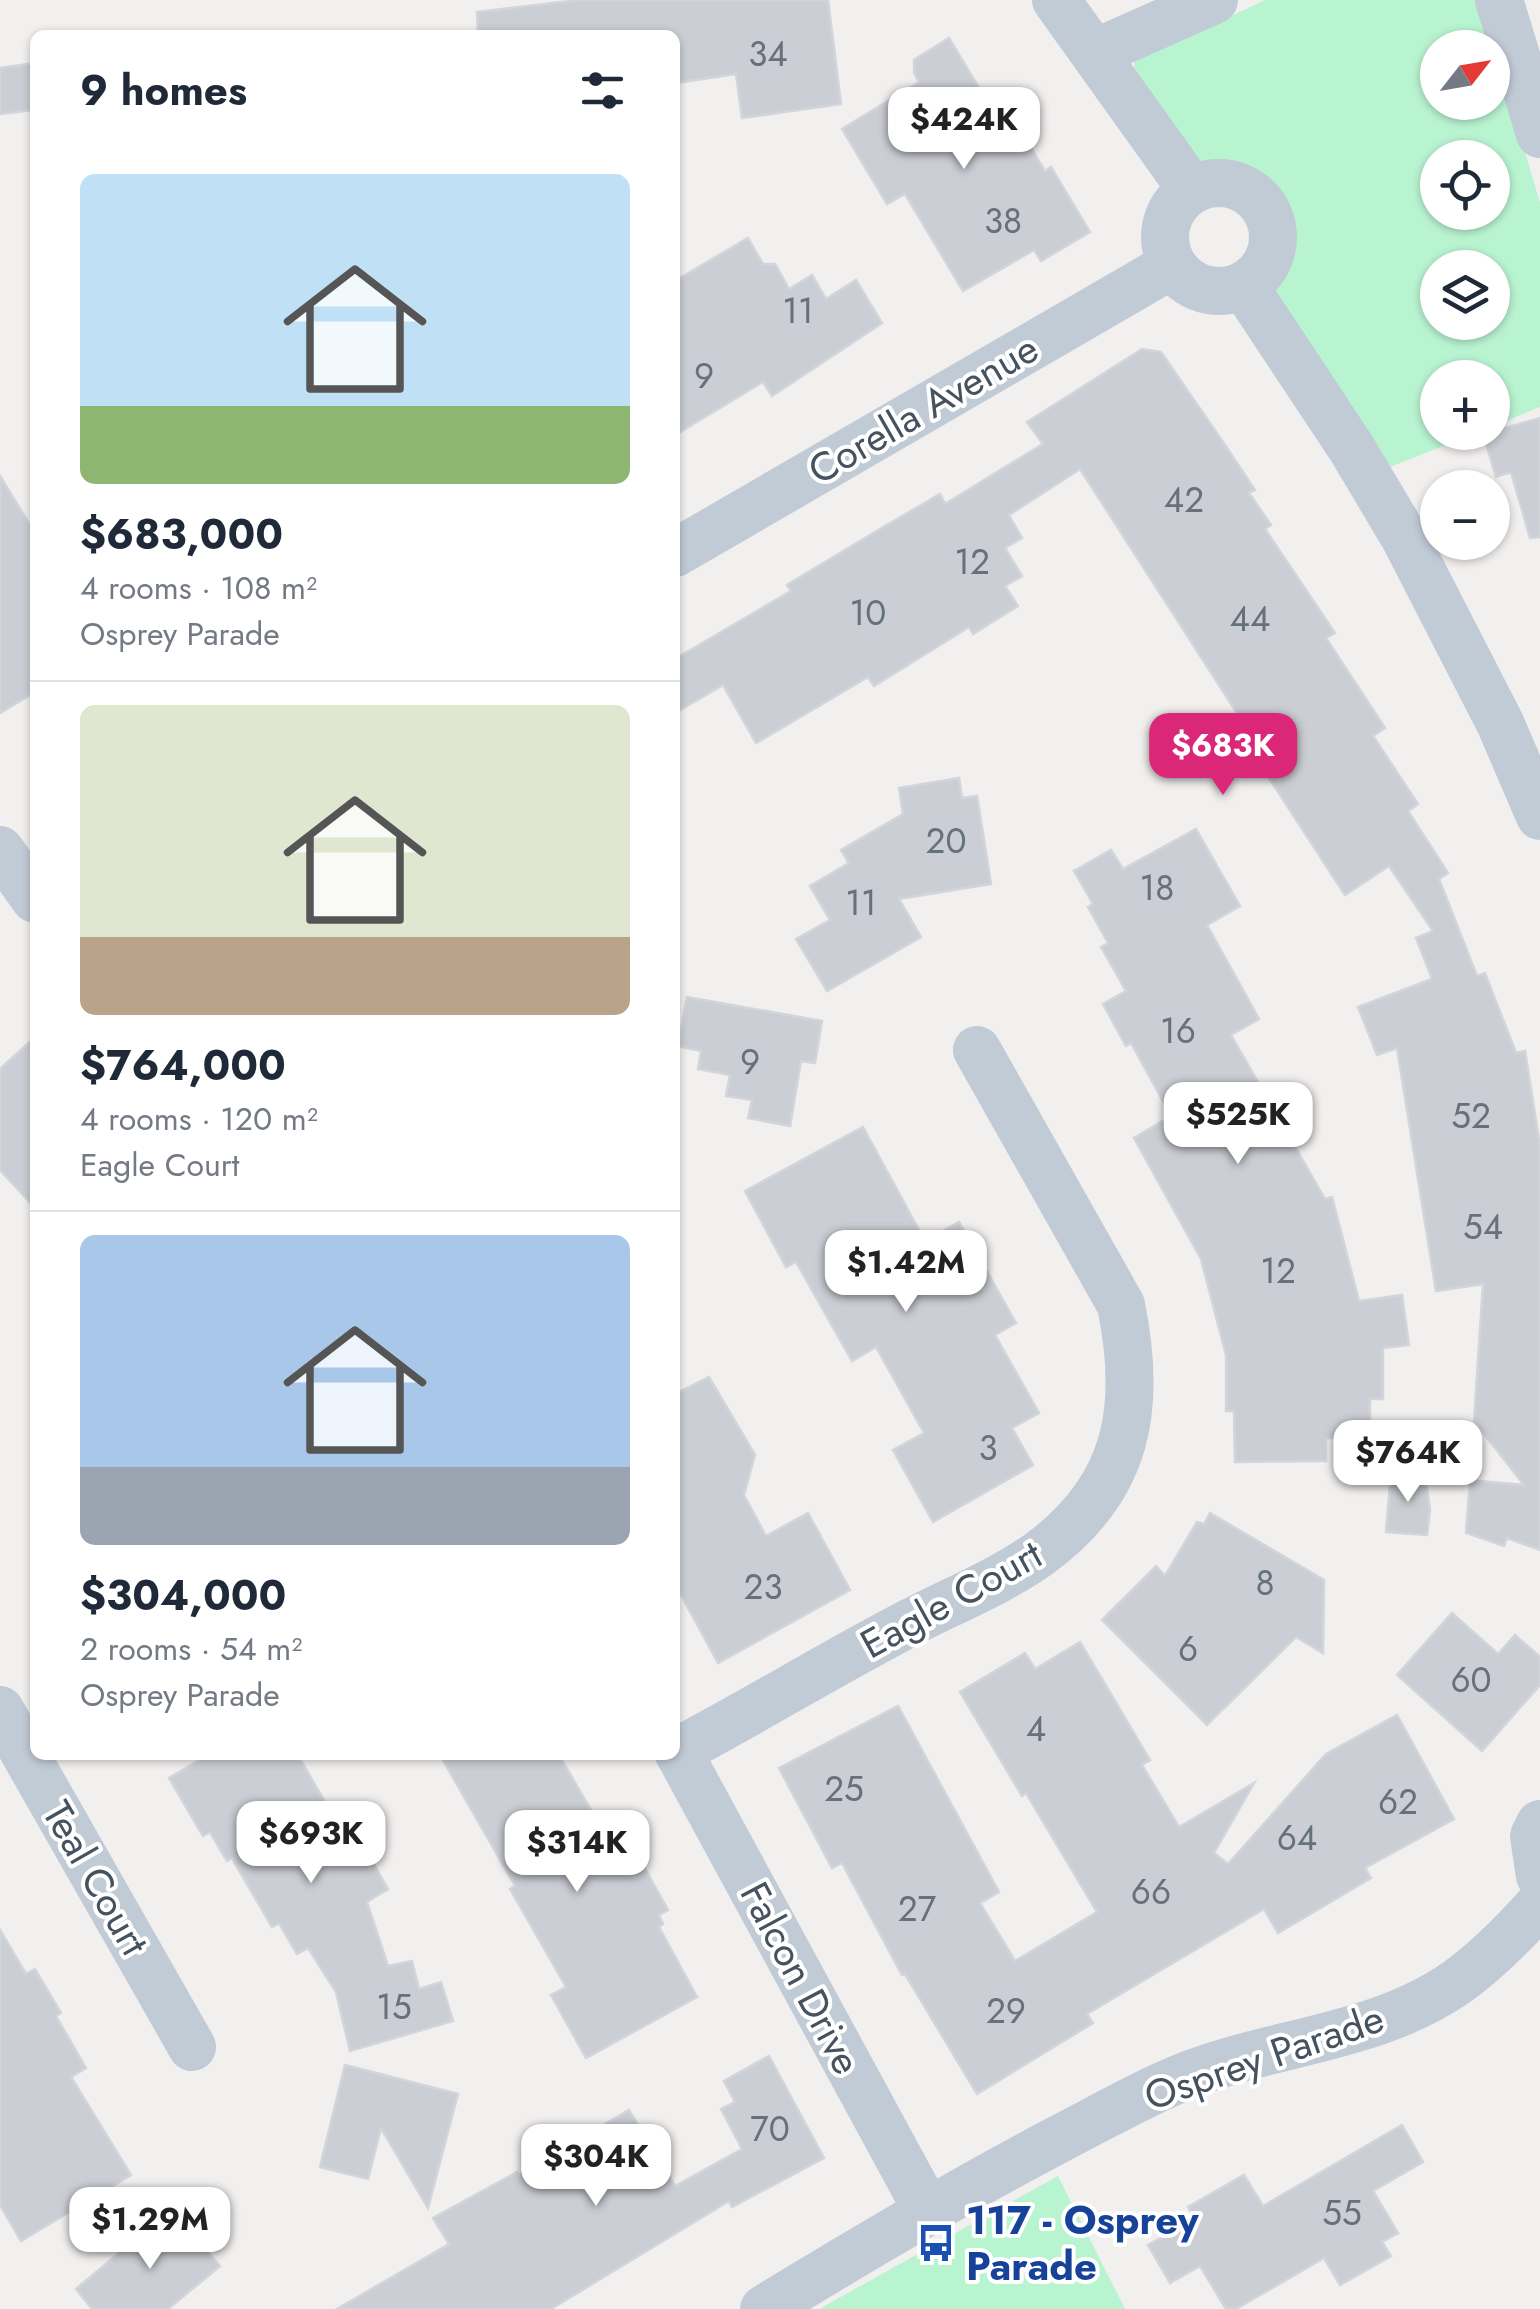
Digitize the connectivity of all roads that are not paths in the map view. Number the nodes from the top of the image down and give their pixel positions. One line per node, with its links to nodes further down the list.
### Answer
1 (1056, 0): 4 (street)
2 (1214, 0): 4 (street)
3 (1499, 0): 5 (street)
4 (1095, 53): 6 (street)
5 (1540, 134)
6 (1192, 190): 7 (street); 8 (street)
7 (1172, 265): 8 (street); 9 (street, Corella Avenue)
8 (1244, 286): 10 (street)
9 (680, 550)
10 (1540, 816)
11 (0, 850): 12 (street)
12 (30, 892)
13 (976, 1050): 15 (street, Eagle Court)
14 (0, 1710): 20 (street, Teal Court)
15 (680, 1747)
16 (680, 1755): 21 (street, Falcon Drive)
17 (1540, 1824): 18 (street)
18 (1540, 1876)
19 (1540, 1904): 21 (street, Osprey Parade)
20 (192, 2047)
21 (927, 2210): 22 (street, Osprey Parade)
22 (764, 2309)

